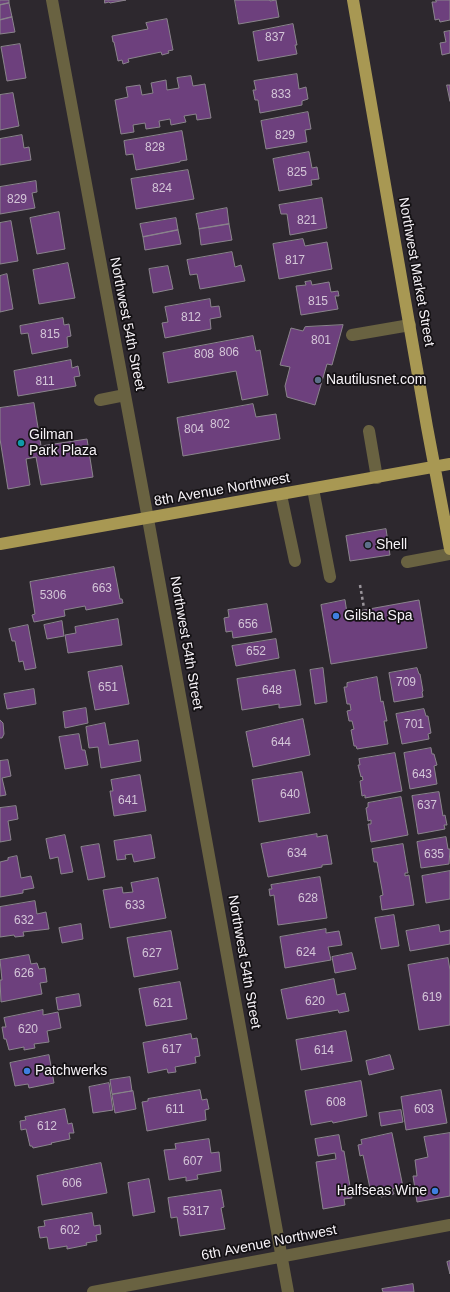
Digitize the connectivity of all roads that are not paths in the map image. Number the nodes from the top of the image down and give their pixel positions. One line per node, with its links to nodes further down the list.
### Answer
1 (52, 0): 5 (street, Northwest 54th Street)
2 (353, 0): 3 (main road, Northwest Market Street)
3 (410, 325): 4 (street); 9 (main road, Northwest Market Street)
4 (352, 335)
5 (125, 395): 6 (street); 13 (street, Northwest 54th Street)
6 (100, 400)
7 (368, 431): 10 (street)
8 (450, 464): 9 (main road, 8th Avenue Northwest)
9 (435, 467): 10 (main road, 8th Avenue Northwest); 15 (main road, Northwest Market Street)
10 (377, 478): 11 (main road, 8th Avenue Northwest)
11 (313, 489): 12 (main road, 8th Avenue Northwest); 19 (street)
12 (281, 494): 13 (main road, 8th Avenue Northwest); 17 (street)
13 (148, 519): 14 (main road, 8th Avenue Northwest); 21 (street, Northwest 54th Street)
14 (0, 544)
15 (450, 549)
16 (450, 554): 18 (street)
17 (295, 561)
18 (407, 562)
19 (330, 577)
20 (450, 1225): 21 (street, 6th Avenue Northwest)
21 (282, 1256): 22 (street, 6th Avenue Northwest); 23 (street, Northwest 54th Street)
22 (93, 1292)
23 (288, 1292)

